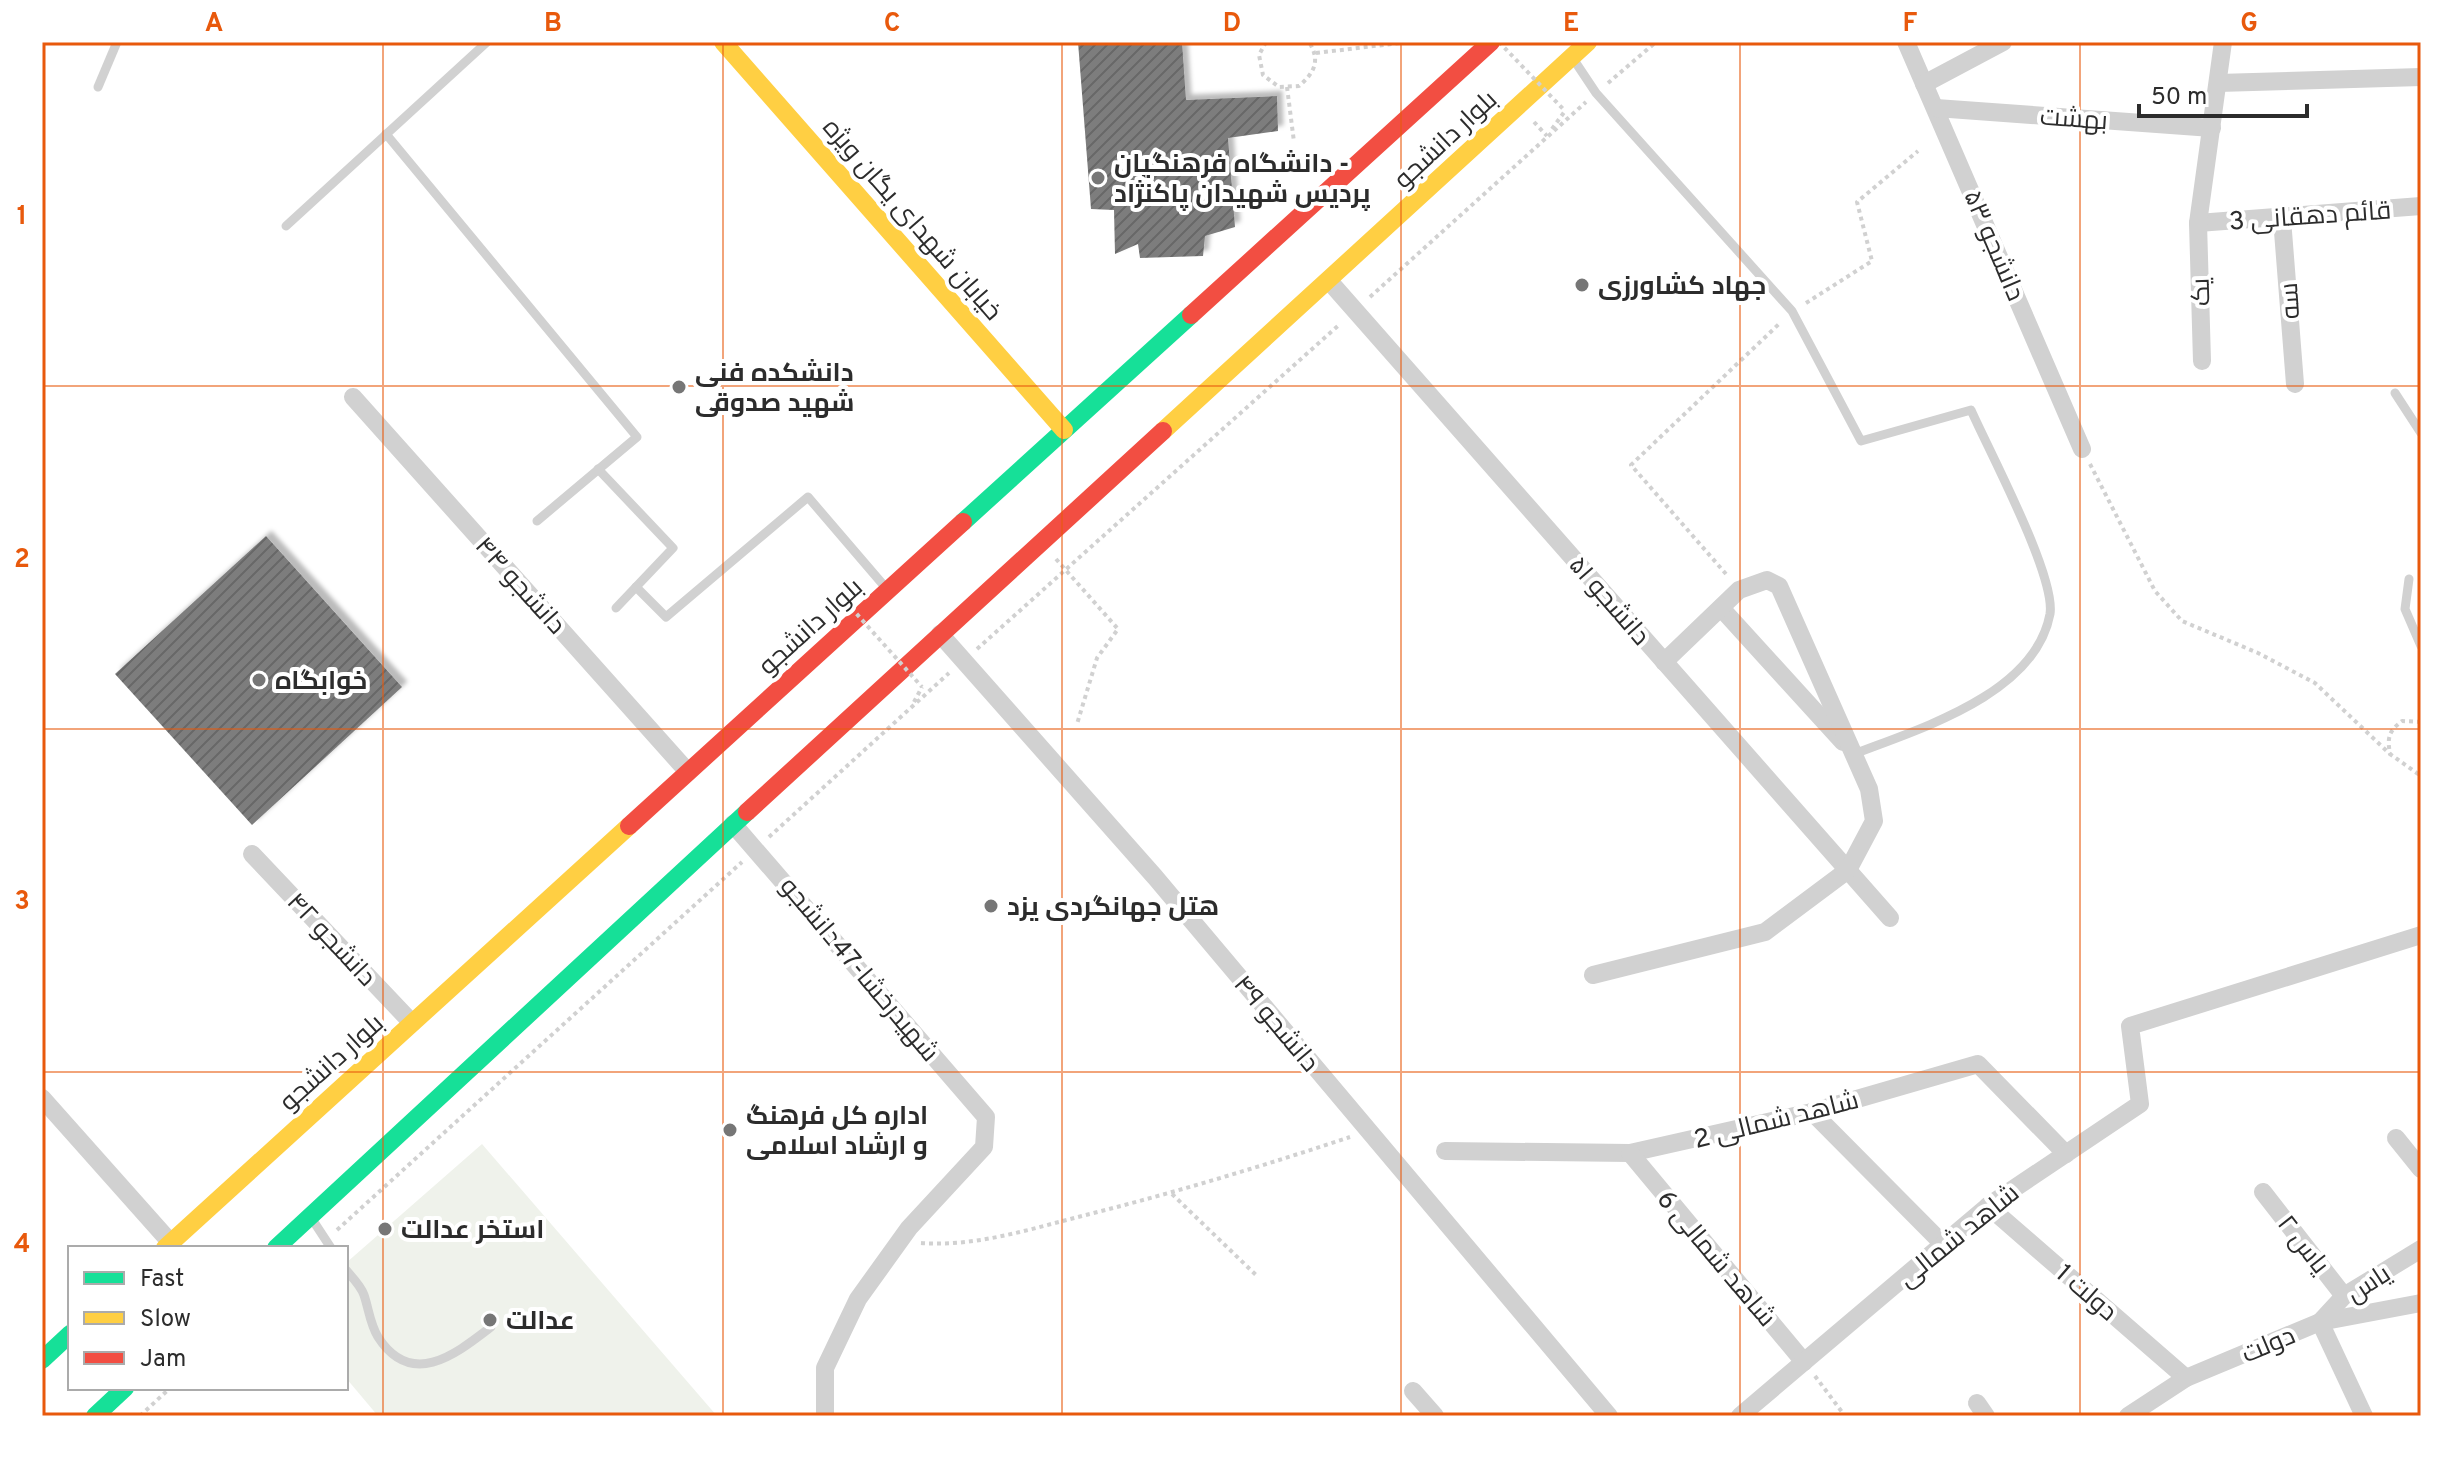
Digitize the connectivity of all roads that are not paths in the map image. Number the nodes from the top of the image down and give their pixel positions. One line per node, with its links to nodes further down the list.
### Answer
1 (117, 42): 13 (lane)
2 (487, 42): 16 (lane)
3 (723, 42): 26 (main road, خیابان شهدای یگان ویژه)
4 (1491, 42): 26 (main road, بلوار دانشجو)
5 (1588, 42): 9 (main road, بلوار دانشجو)
6 (1906, 42): 12 (street, دانشجو ۵۳)
7 (2003, 42): 12 (street)
8 (2223, 42): 11 (street, یک)
9 (1572, 57): 21 (main road, بلوار دانشجو); 39 (lane)
10 (2421, 77): 11 (street)
11 (2218, 83): 15 (street, یک)
12 (1924, 84): 14 (street, دانشجو ۵۳)
13 (98, 87)
14 (1936, 108): 15 (street, بهشت); 28 (street, دانشجو ۵۳)
15 (2212, 128): 19 (street, یک)
16 (386, 134): 20 (lane); 29 (lane)
17 (2421, 206): 18 (street, قائم دهقانی 3)
18 (2282, 219): 19 (street, قائم دهقانی 3); 23 (street, سه)
19 (2198, 223): 22 (street, یک)
20 (286, 226)
21 (1330, 282): 36 (main road, بلوار دانشجو); 38 (street, دانشجو ۵۱)
22 (2202, 361)
23 (2295, 384)
24 (2395, 393): 27 (lane)
25 (353, 397): 40 (street, دانشجو ۴۴)
26 (1064, 430): 33 (main road, بلوار دانشجو)
27 (2421, 433)
28 (2082, 449)
29 (598, 469): 30 (lane); 32 (lane)
30 (537, 521)
31 (2409, 579): 37 (lane)
32 (636, 587): 33 (lane); 34 (lane)
33 (888, 590): 40 (main road, بلوار دانشجو)
34 (616, 608)
35 (1721, 608): 38 (street); 39 (street); 39 (street)
36 (940, 634): 41 (main road, بلوار دانشجو); 78 (street, دانشجو ۴۹)
37 (2421, 646)
38 (1664, 662): 43 (street, دانشجو ۵۱)
39 (1854, 754): 43 (street)
40 (688, 772): 47 (main road, بلوار دانشجو)
41 (733, 824): 57 (main road, بلوار دانشجو); 76 (street, شهیدرخشا-47دانشجو)
42 (252, 854): 47 (street, دانشجو ۴۲)
43 (1848, 870): 44 (street, دانشجو ۵۱); 46 (street)
44 (1890, 918)
45 (2421, 935): 53 (street, شاهد شمالی)
46 (1593, 975)
47 (412, 1023): 60 (main road, بلوار دانشجو)
48 (42, 1098): 60 (street)
49 (1812, 1112): 52 (street, شاهد شمالی 2); 53 (street, شاهد شمالی 2); 59 (street)
50 (2396, 1138): 54 (street)
51 (1445, 1151): 52 (street, شاهد شمالی 2)
52 (1630, 1153): 70 (street, شاهد شمالی 6)
53 (2066, 1154): 56 (street, شاهد شمالی)
54 (2421, 1169)
55 (2263, 1192): 64 (street, یاس ۲)
56 (1988, 1206): 59 (street, شاهد شمالی); 71 (street, دولت 1)
57 (310, 1217): 58 (lane); 61 (main road, بلوار دانشجو)
58 (328, 1244)
59 (1943, 1244): 70 (street, شاهد شمالی)
60 (168, 1245)
61 (278, 1246)
62 (2421, 1249): 64 (street, یاس)
63 (348, 1273): 67 (lane)
64 (2344, 1296): 66 (street, یاس)
65 (2421, 1303): 66 (street, دولت)
66 (2320, 1322): 71 (street, دولت); 81 (street)
67 (491, 1327)
68 (68, 1336): 69 (main road)
69 (42, 1360)
70 (1804, 1362): 79 (street, شاهد شمالی)
71 (2186, 1378): 74 (street, دولت)
72 (123, 1390): 75 (main road)
73 (1413, 1391): 77 (street)
74 (2155, 1408): 80 (street, دولت)
75 (95, 1416)
76 (825, 1416)
77 (1435, 1416)
78 (1609, 1416)
79 (1740, 1416)
80 (2128, 1416)
81 (2364, 1416)

